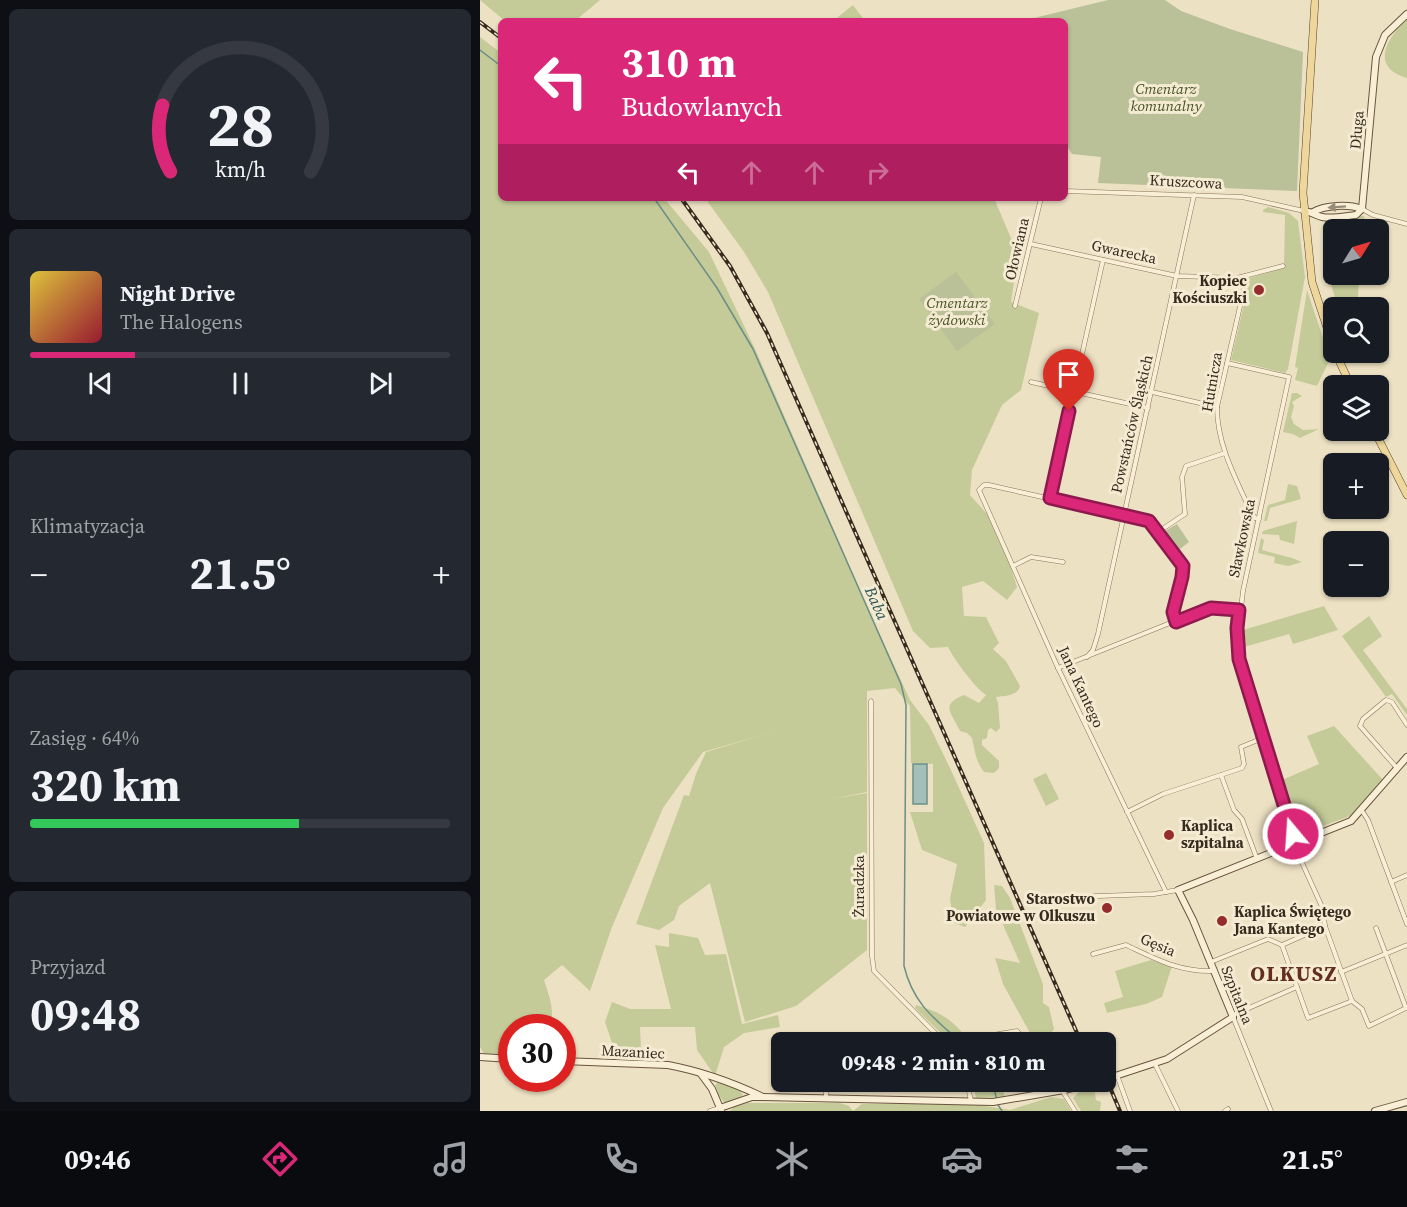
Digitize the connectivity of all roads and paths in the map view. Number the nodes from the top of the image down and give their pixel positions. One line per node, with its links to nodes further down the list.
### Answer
1 (1315, 0): 7 (main road)
2 (1407, 14): 6 (street, Długa)
3 (1068, 191): 4 (street, Kruszcowa)
4 (1194, 195): 7 (street, Kruszcowa); 12 (street, Powstańców Śląskich)
5 (1040, 201): 9 (street, Ołowiana)
6 (1362, 208): 7 (street); 8 (street)
7 (1304, 212): 15 (main road)
8 (1407, 224)
9 (1031, 244): 10 (street, Gwarecka); 14 (street, Ołowiana)
10 (1103, 260): 12 (street, Gwarecka); 18 (street)
11 (1283, 266): 13 (street, Gwarecka)
12 (1177, 276): 13 (street, Gwarecka); 19 (street, Powstańców Śląskich)
13 (1247, 276): 16 (street, Hutnicza)
14 (1016, 306)
15 (1323, 316)
16 (1227, 363): 20 (street, Hutnicza); 27 (street, Sławkowska)
17 (1030, 382): 18 (street)
18 (1074, 390): 21 (street); 25 (street)
19 (1152, 392): 20 (street); 21 (street, Powstańców Śląskich)
20 (1217, 407): 23 (street, Hutnicza)
21 (1148, 408): 26 (street, Powstańców Śląskich)
22 (1380, 441): 24 (main road)
23 (1224, 453): 27 (street, Hutnicza); 28 (street)
24 (1407, 495)
25 (1050, 498): 26 (street); 30 (street, Jana Kantego)
26 (1123, 514): 28 (street); 33 (street, Powstańców Śląskich)
27 (1259, 519): 31 (street, Sławkowska)
28 (1158, 532): 32 (street)
29 (1063, 562): 30 (street)
30 (1012, 566): 34 (street, Jana Kantego)
31 (1239, 610): 32 (street); 37 (street, Sławkowska)
32 (1176, 622): 33 (street)
33 (1087, 657): 34 (street)
34 (1058, 668): 42 (street, Jana Kantego)
35 (872, 701): 63 (street, Żuradzka)
36 (1407, 725): 39 (street)
37 (1263, 738): 40 (street); 43 (street, Sławkowska)
38 (1407, 757): 39 (street)
39 (1397, 768): 41 (street)
40 (1221, 775): 42 (street); 44 (street)
41 (1362, 811): 43 (street); 46 (street)
42 (1127, 812): 48 (street, Jana Kantego)
43 (1295, 844): 44 (street); 51 (street, Sławkowska)
44 (1257, 860): 47 (street)
45 (1407, 875): 46 (street)
46 (1391, 882): 50 (street)
47 (1178, 890): 48 (street); 57 (street, Szpitalna)
48 (1166, 892): 49 (street)
49 (1071, 897)
50 (1407, 924)
51 (1325, 926): 53 (street); 59 (street, Sławkowska)
52 (1376, 928): 56 (street)
53 (1282, 945): 57 (street); 60 (street)
54 (1407, 945): 56 (street)
55 (1094, 954): 58 (street, Gęsia)
56 (1385, 954): 59 (street); 61 (street, Sławkowska)
57 (1211, 962): 58 (street, Szpitalna)
58 (1214, 971): 62 (street, Szpitalna)
59 (1341, 972): 61 (street, Sławkowska)
60 (1297, 987): 61 (street); 62 (street)
61 (1352, 1001)
62 (1232, 1016): 67 (street); 88 (street, Szpitalna)
63 (934, 1032)
64 (480, 1057): 65 (street)
65 (498, 1058)
66 (576, 1062): 68 (street, Mazaniec)
67 (1155, 1064): 69 (street); 87 (street)
68 (701, 1074): 70 (street, Mazaniec); 72 (street)
69 (1117, 1075): 86 (street)
70 (722, 1080): 71 (street, Mazaniec); 72 (street)
71 (742, 1088): 77 (street, Mazaniec); 79 (street)
72 (712, 1089): 83 (street)
73 (826, 1092): 78 (street)
74 (969, 1092): 80 (street)
75 (1053, 1092): 80 (street)
76 (1065, 1092): 85 (street)
77 (762, 1097): 78 (street); 79 (street)
78 (826, 1100): 80 (street)
79 (740, 1101): 83 (street)
80 (971, 1101)
81 (1407, 1102): 82 (street)
82 (1396, 1108): 89 (street)
83 (721, 1109): 84 (street)
84 (710, 1111)
85 (1075, 1111)
86 (1130, 1111)
87 (1178, 1111)
88 (1271, 1111)
89 (1376, 1111)

